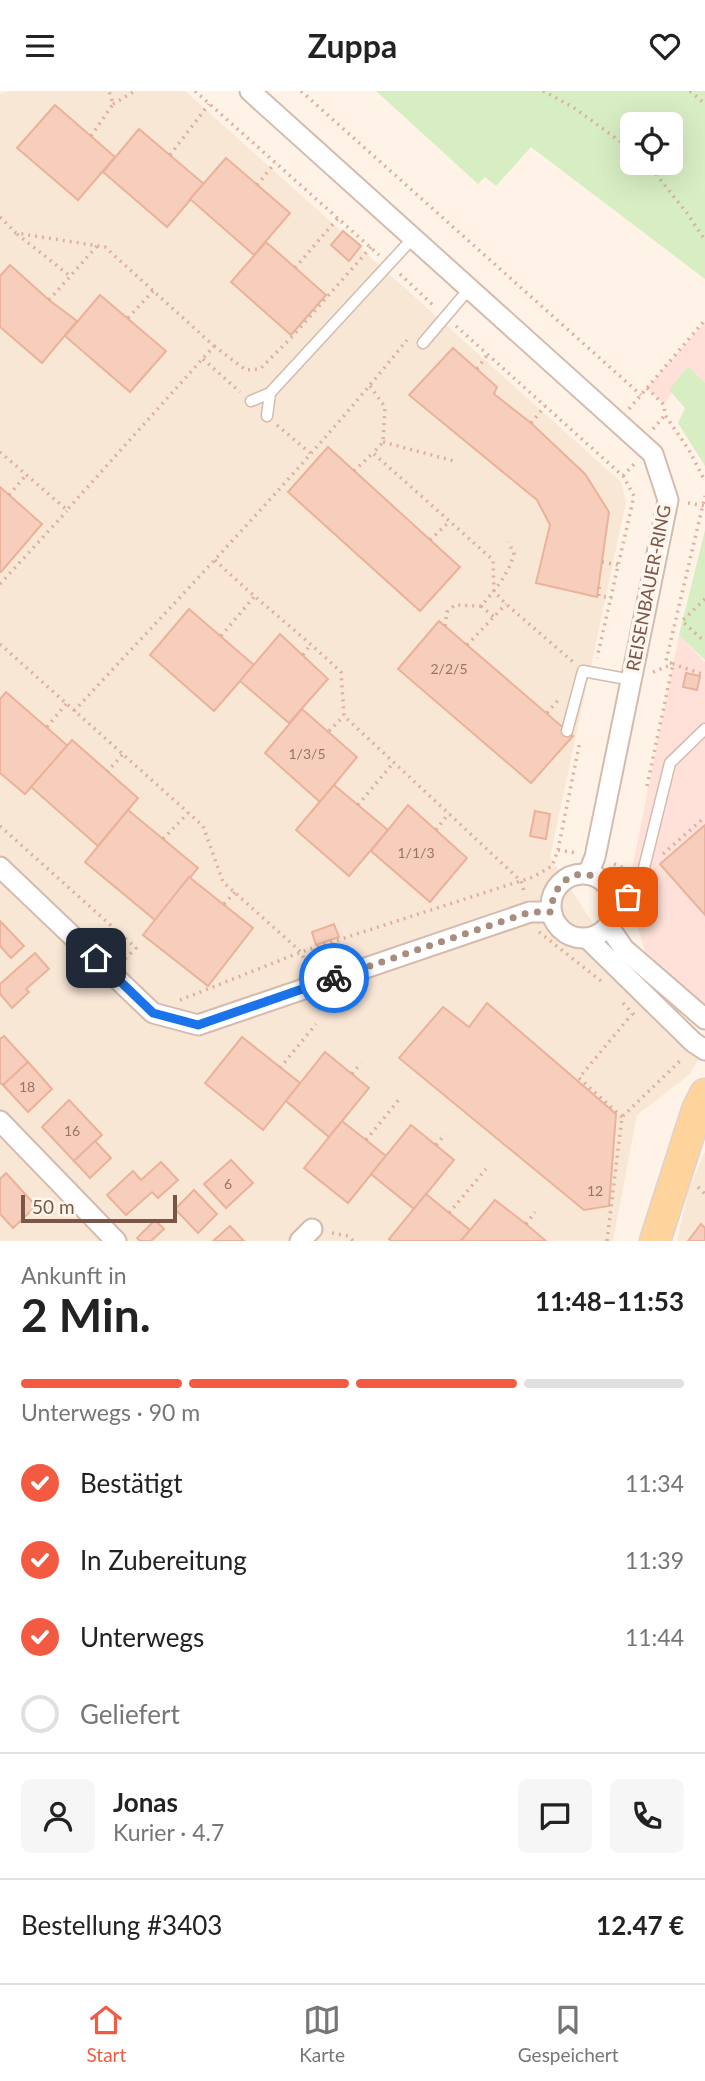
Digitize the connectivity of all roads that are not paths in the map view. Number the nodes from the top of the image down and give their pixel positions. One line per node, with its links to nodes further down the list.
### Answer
1 (250, 91): 2 (street, REISENBAUER-RING)
2 (412, 237): 3 (street, REISENBAUER-RING); 5 (lane)
3 (469, 289): 4 (lane); 8 (street, REISENBAUER-RING)
4 (423, 343)
5 (270, 393): 6 (lane); 7 (lane)
6 (248, 398)
7 (269, 418)
8 (632, 680): 10 (lane); 12 (street, REISENBAUER-RING)
9 (705, 729): 13 (lane)
10 (567, 731)
11 (0, 867): 14 (street)
12 (588, 874): 13 (street); 14 (street)
13 (615, 899): 15 (street)
14 (551, 912): 16 (street)
15 (609, 926): 16 (street); 17 (street)
16 (588, 939): 18 (street)
17 (705, 1019)
18 (699, 1046)
19 (705, 1094): 22 (main road)
20 (0, 1121): 21 (street)
21 (116, 1241)
22 (655, 1241)

